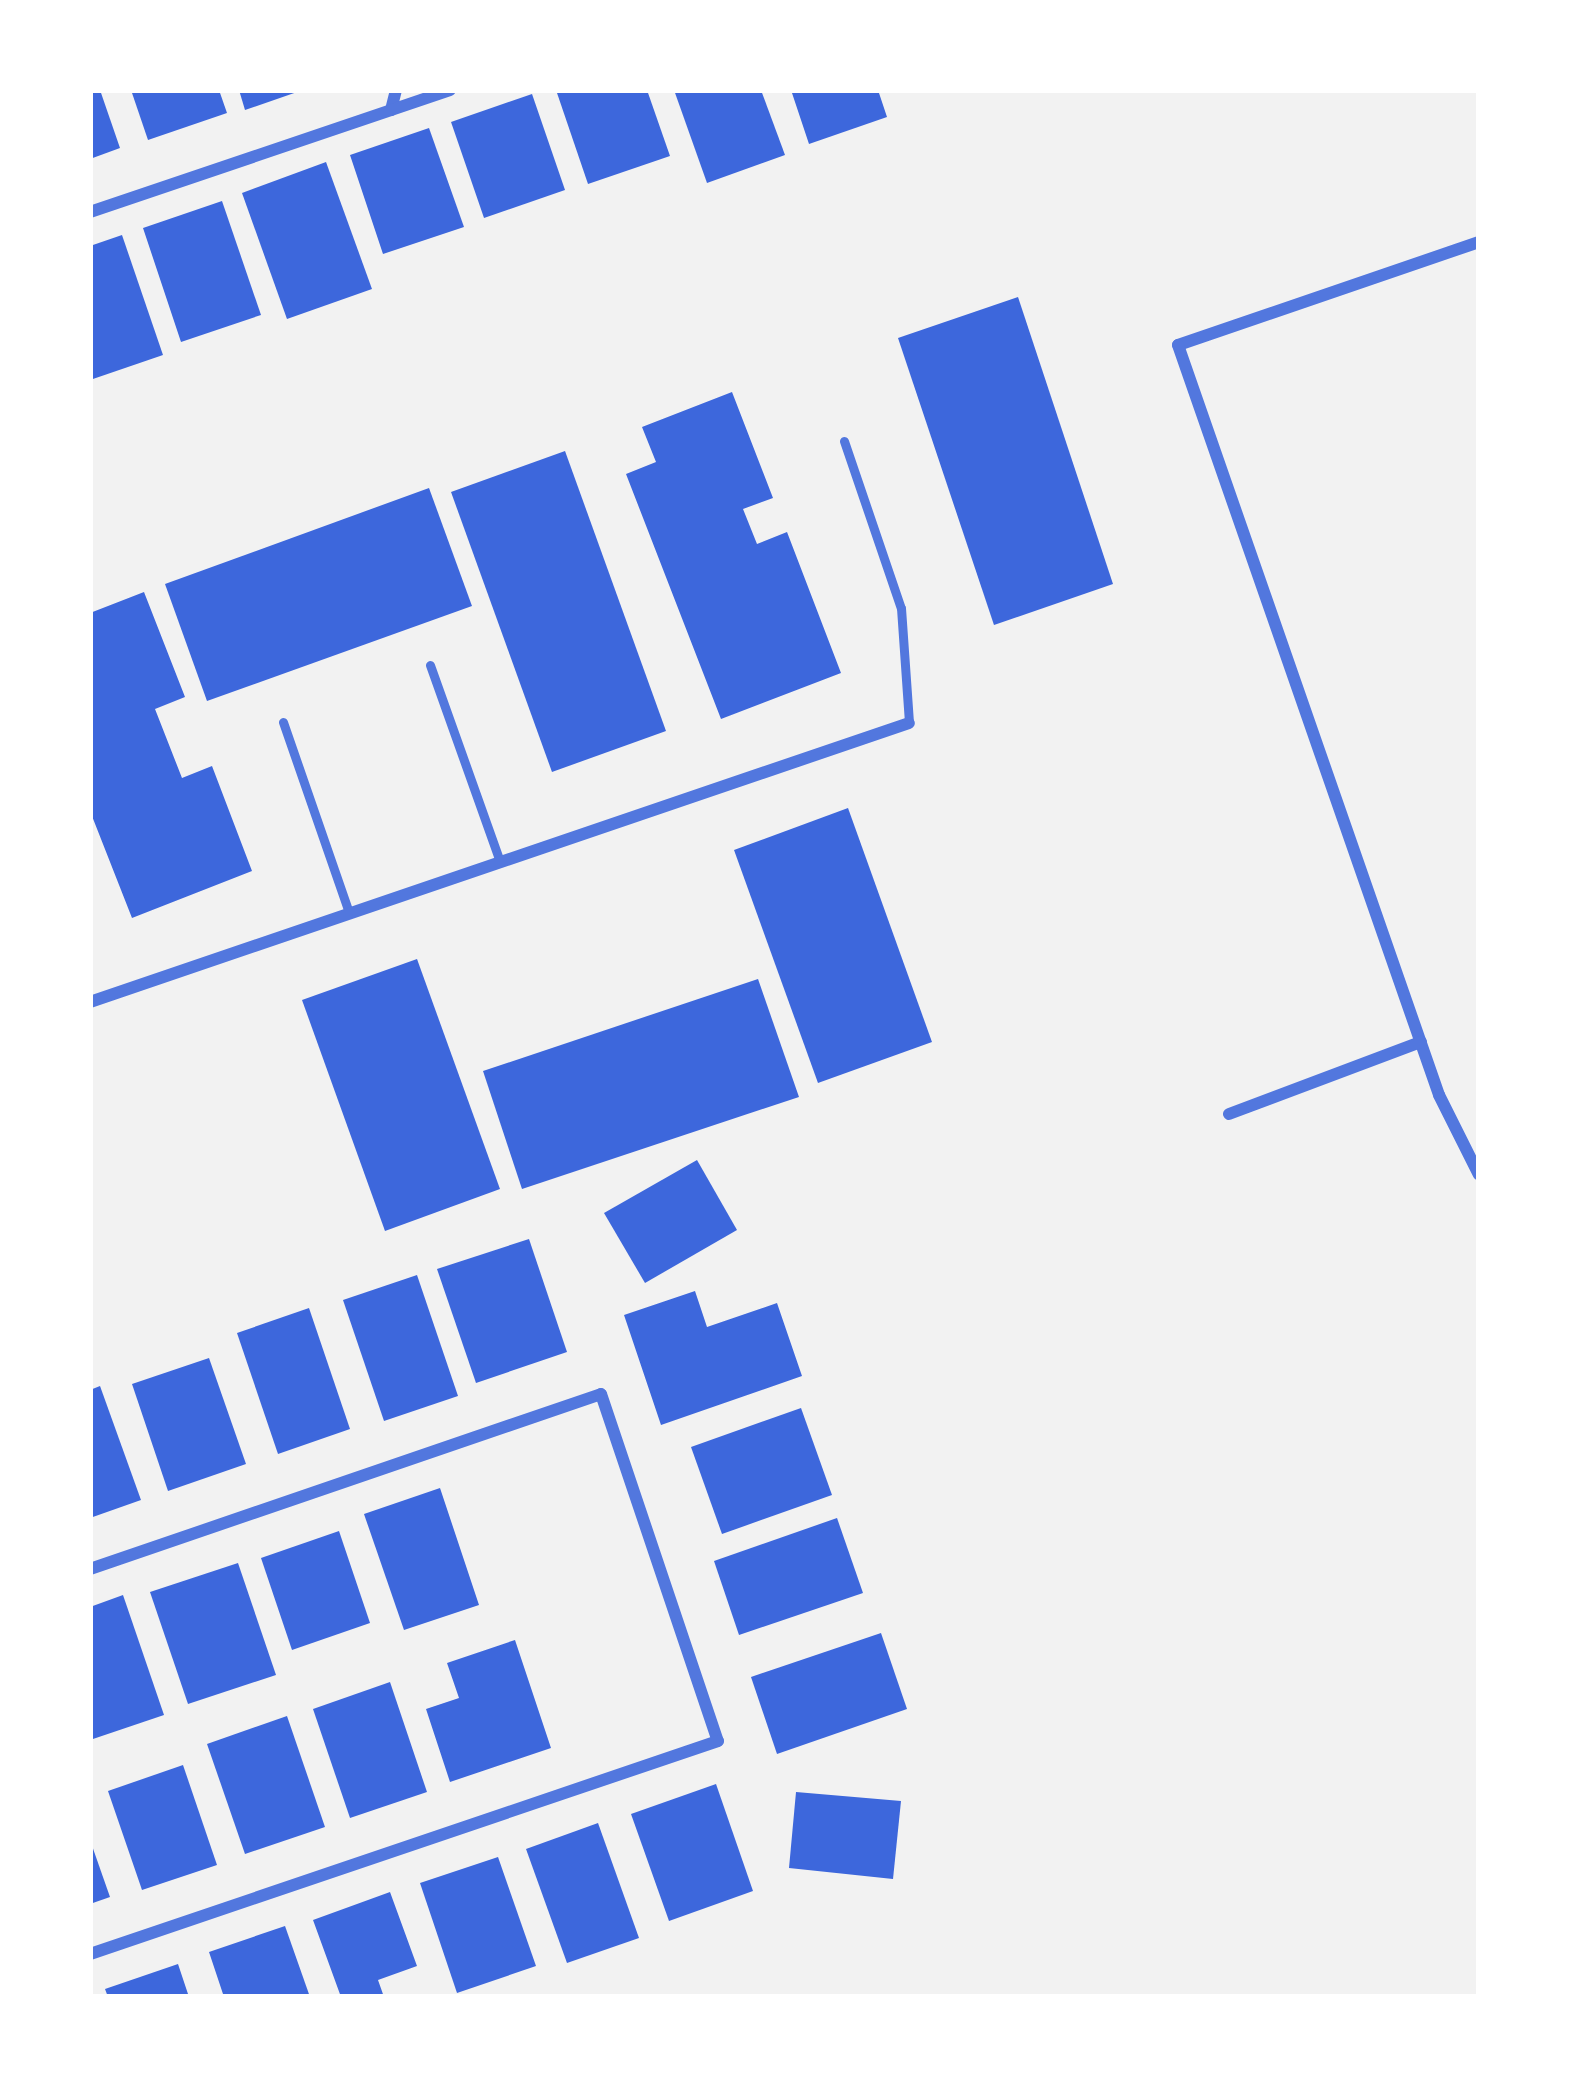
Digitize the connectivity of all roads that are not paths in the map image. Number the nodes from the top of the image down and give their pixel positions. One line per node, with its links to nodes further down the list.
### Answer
1 (396, 90): 3 (street)
2 (450, 90): 3 (street)
3 (392, 110): 4 (street)
4 (90, 212)
5 (1479, 242): 13 (street)
6 (844, 441): 9 (lane)
7 (430, 665): 10 (lane)
8 (283, 722): 11 (lane)
9 (909, 723): 10 (street)
10 (500, 862): 11 (street)
11 (349, 914): 12 (street)
12 (90, 1002)
13 (1421, 1042): 14 (street); 15 (street)
14 (1229, 1114)
15 (1479, 1175)
16 (90, 1569): 17 (street)
17 (90, 1954)

